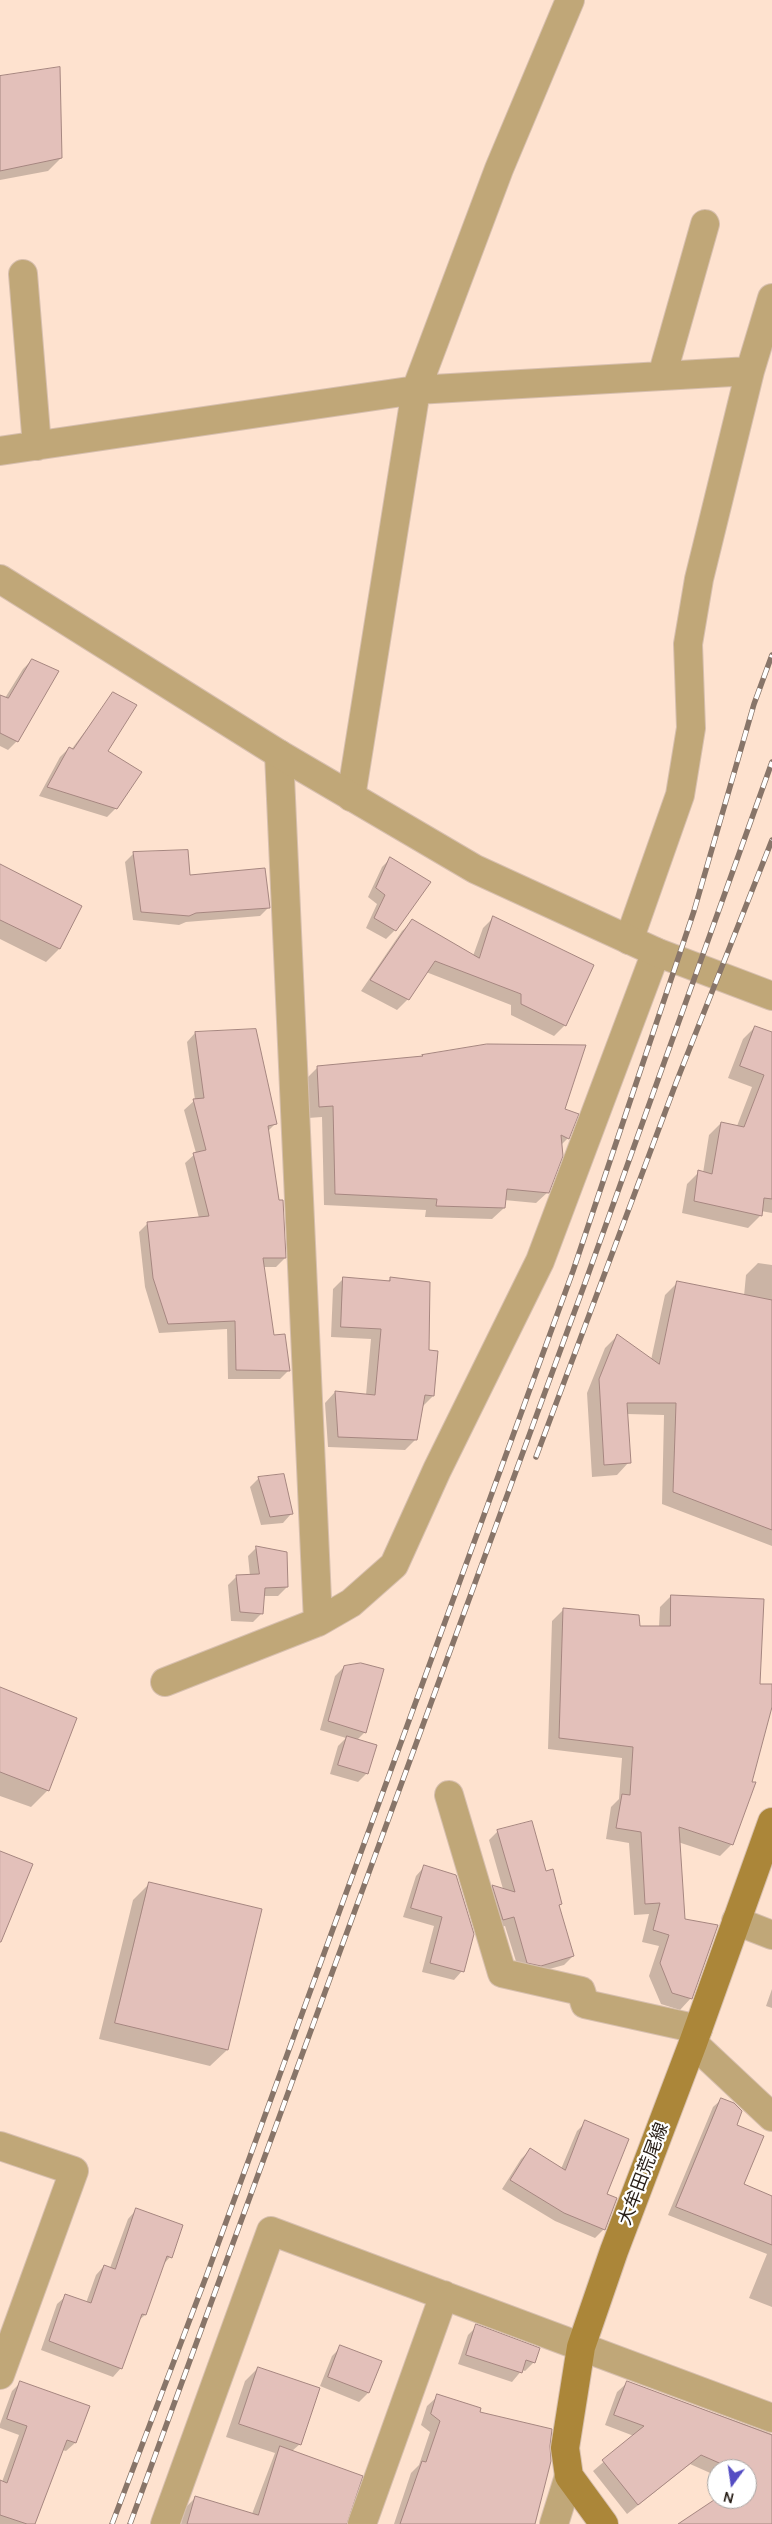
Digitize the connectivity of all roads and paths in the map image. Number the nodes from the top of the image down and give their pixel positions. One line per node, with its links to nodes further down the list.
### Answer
1 (570, 0): 7 (street)
2 (705, 224): 6 (street)
3 (23, 274): 8 (street)
4 (772, 298): 5 (street)
5 (750, 371): 6 (street); 13 (street)
6 (662, 376): 7 (street)
7 (416, 390): 8 (street); 12 (street)
8 (37, 446): 9 (street)
9 (0, 451)
10 (0, 580): 11 (street)
11 (279, 754): 12 (street); 16 (street)
12 (351, 797): 13 (street)
13 (629, 940): 14 (street)
14 (656, 952): 15 (street); 16 (street)
15 (772, 996)
16 (318, 1622): 17 (street)
17 (165, 1682)
18 (449, 1795): 22 (street)
19 (772, 1822): 20 (main road, 大牟田荒尾線)
20 (736, 1921): 21 (street); 22 (main road, 大牟田荒尾線)
21 (772, 1935)
22 (696, 2036): 23 (street); 26 (main road, 大牟田荒尾線)
23 (772, 2117)
24 (0, 2146): 27 (street)
25 (444, 2295): 26 (street); 30 (street); 31 (street)
26 (581, 2347): 28 (street); 29 (main road, 大牟田荒尾線)
27 (0, 2374)
28 (772, 2418)
29 (569, 2476): 32 (street); 33 (main road, 大牟田荒尾線)
30 (165, 2524)
31 (362, 2524)
32 (554, 2524)
33 (604, 2524)

